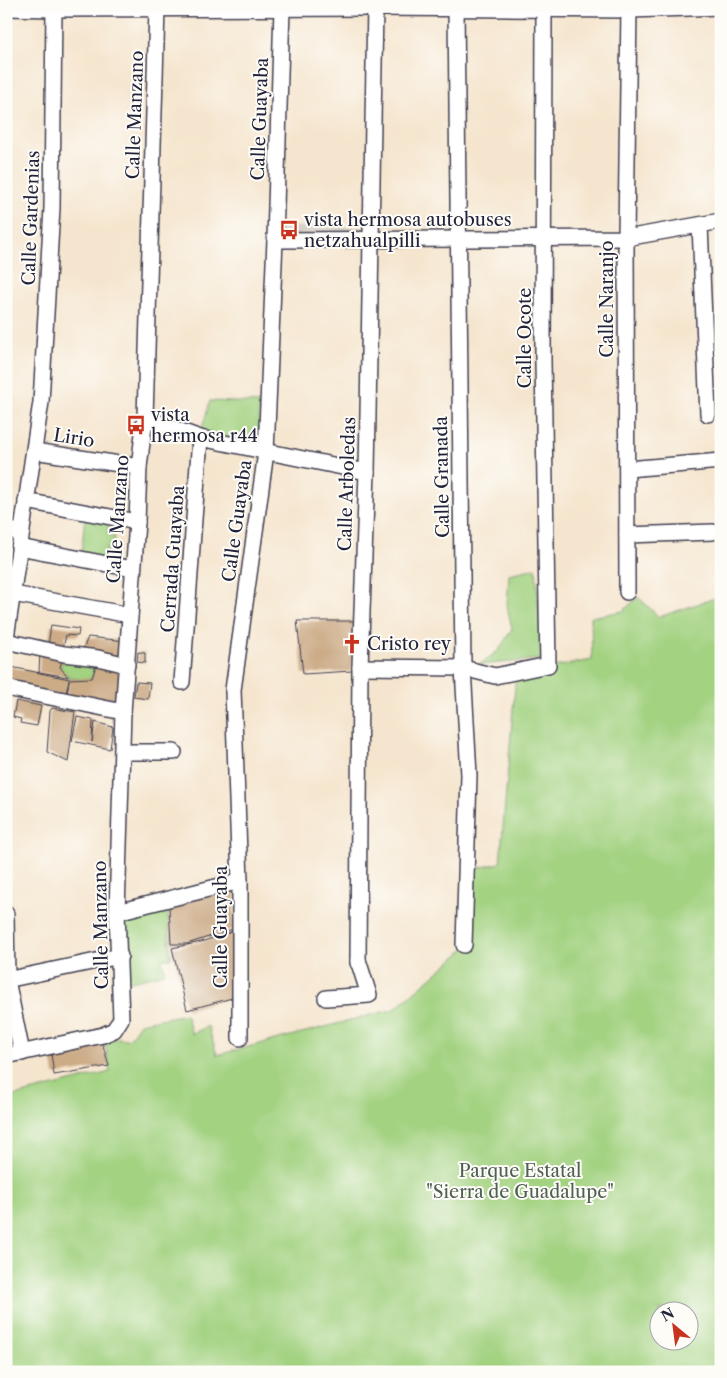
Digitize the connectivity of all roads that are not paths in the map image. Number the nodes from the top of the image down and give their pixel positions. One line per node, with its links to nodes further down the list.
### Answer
1 (184, 7): 6 (street); 7 (street)
2 (374, 7): 7 (street); 9 (street); 16 (street, Calle Arboledas)
3 (721, 7): 8 (street)
4 (6, 8): 5 (street)
5 (54, 8): 6 (street); 21 (street, Calle Gardenias)
6 (157, 8): 19 (street, Calle Manzano)
7 (282, 8): 15 (street, Calle Guayaba)
8 (629, 8): 10 (street); 13 (street, Calle Naranjo)
9 (456, 9): 10 (street); 17 (street, Calle Granada)
10 (544, 10): 14 (street, Calle Ocote)
11 (721, 221): 12 (street)
12 (700, 225): 13 (street); 18 (street)
13 (626, 238): 14 (street); 25 (street, Calle Naranjo)
14 (543, 239): 17 (street); 40 (street, Calle Ocote)
15 (275, 240): 16 (street); 22 (street, Calle Guayaba)
16 (372, 240): 17 (street); 26 (street, Calle Arboledas)
17 (458, 240): 40 (street, Calle Granada)
18 (708, 414)
19 (145, 418): 20 (street); 24 (street, Calle Manzano)
20 (200, 438): 22 (street); 41 (street, Cerrada Guayaba)
21 (34, 451): 24 (street, Lirio); 27 (street, Calle Gardenias)
22 (266, 452): 26 (street); 46 (street, Calle Guayaba)
23 (721, 461): 25 (street)
24 (139, 467): 28 (street, Calle Manzano)
25 (627, 469): 31 (street, Calle Naranjo)
26 (367, 472): 39 (street, Calle Arboledas)
27 (26, 501): 28 (street); 32 (street, Calle Gardenias)
28 (136, 522): 33 (street, Calle Manzano)
29 (6, 530): 32 (street)
30 (713, 532): 31 (street)
31 (627, 535): 34 (street, Calle Naranjo)
32 (21, 540): 33 (street); 35 (street, Calle Gardenias)
33 (133, 569): 36 (street, Calle Manzano)
34 (628, 592)
35 (10, 602): 36 (street); 37 (street, Calle Gardenias)
36 (130, 615): 38 (street, Calle Manzano)
37 (6, 639): 38 (street)
38 (127, 665): 43 (street, Calle Manzano)
39 (360, 668): 40 (street); 52 (street, Calle Arboledas)
40 (463, 668): 49 (street, Calle Granada)
41 (182, 682)
42 (6, 688): 43 (street)
43 (123, 712): 44 (street, Calle Manzano)
44 (122, 752): 45 (street); 47 (street, Calle Manzano)
45 (174, 752)
46 (240, 881): 47 (street); 53 (street, Calle Guayaba)
47 (117, 912): 50 (street, Calle Manzano)
48 (6, 914): 51 (street)
49 (464, 945)
50 (120, 956): 51 (street); 54 (street, Calle Manzano)
51 (7, 980): 54 (street)
52 (326, 998)
53 (240, 1038)
54 (22, 1053): 55 (street)
55 (6, 1056)

